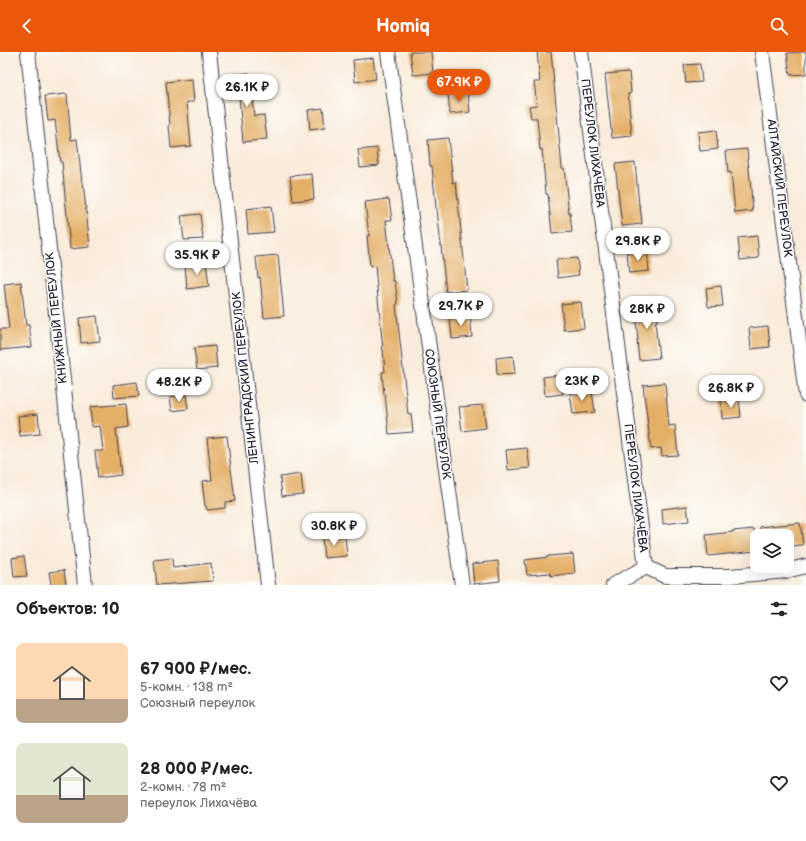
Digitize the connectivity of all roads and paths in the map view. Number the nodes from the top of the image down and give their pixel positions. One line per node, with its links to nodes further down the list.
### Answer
1 (28, 52): 9 (street, КНИЖНЫЙ ПЕРЕУЛОК)
2 (209, 52): 10 (street, ЛЕНИНГРАДСКИЙ ПЕРЕУЛОК)
3 (388, 52): 11 (street, СОЮЗНЫЙ ПЕРЕУЛОК)
4 (581, 52): 8 (street, ПЕРЕУЛОК ЛИХАЧЁВА)
5 (762, 52): 6 (street, АЛТАЙСКИЙ ПЕРЕУЛОК)
6 (806, 395)
7 (806, 566): 8 (street)
8 (646, 567): 12 (street)
9 (85, 585)
10 (268, 585)
11 (462, 585)
12 (613, 585)

